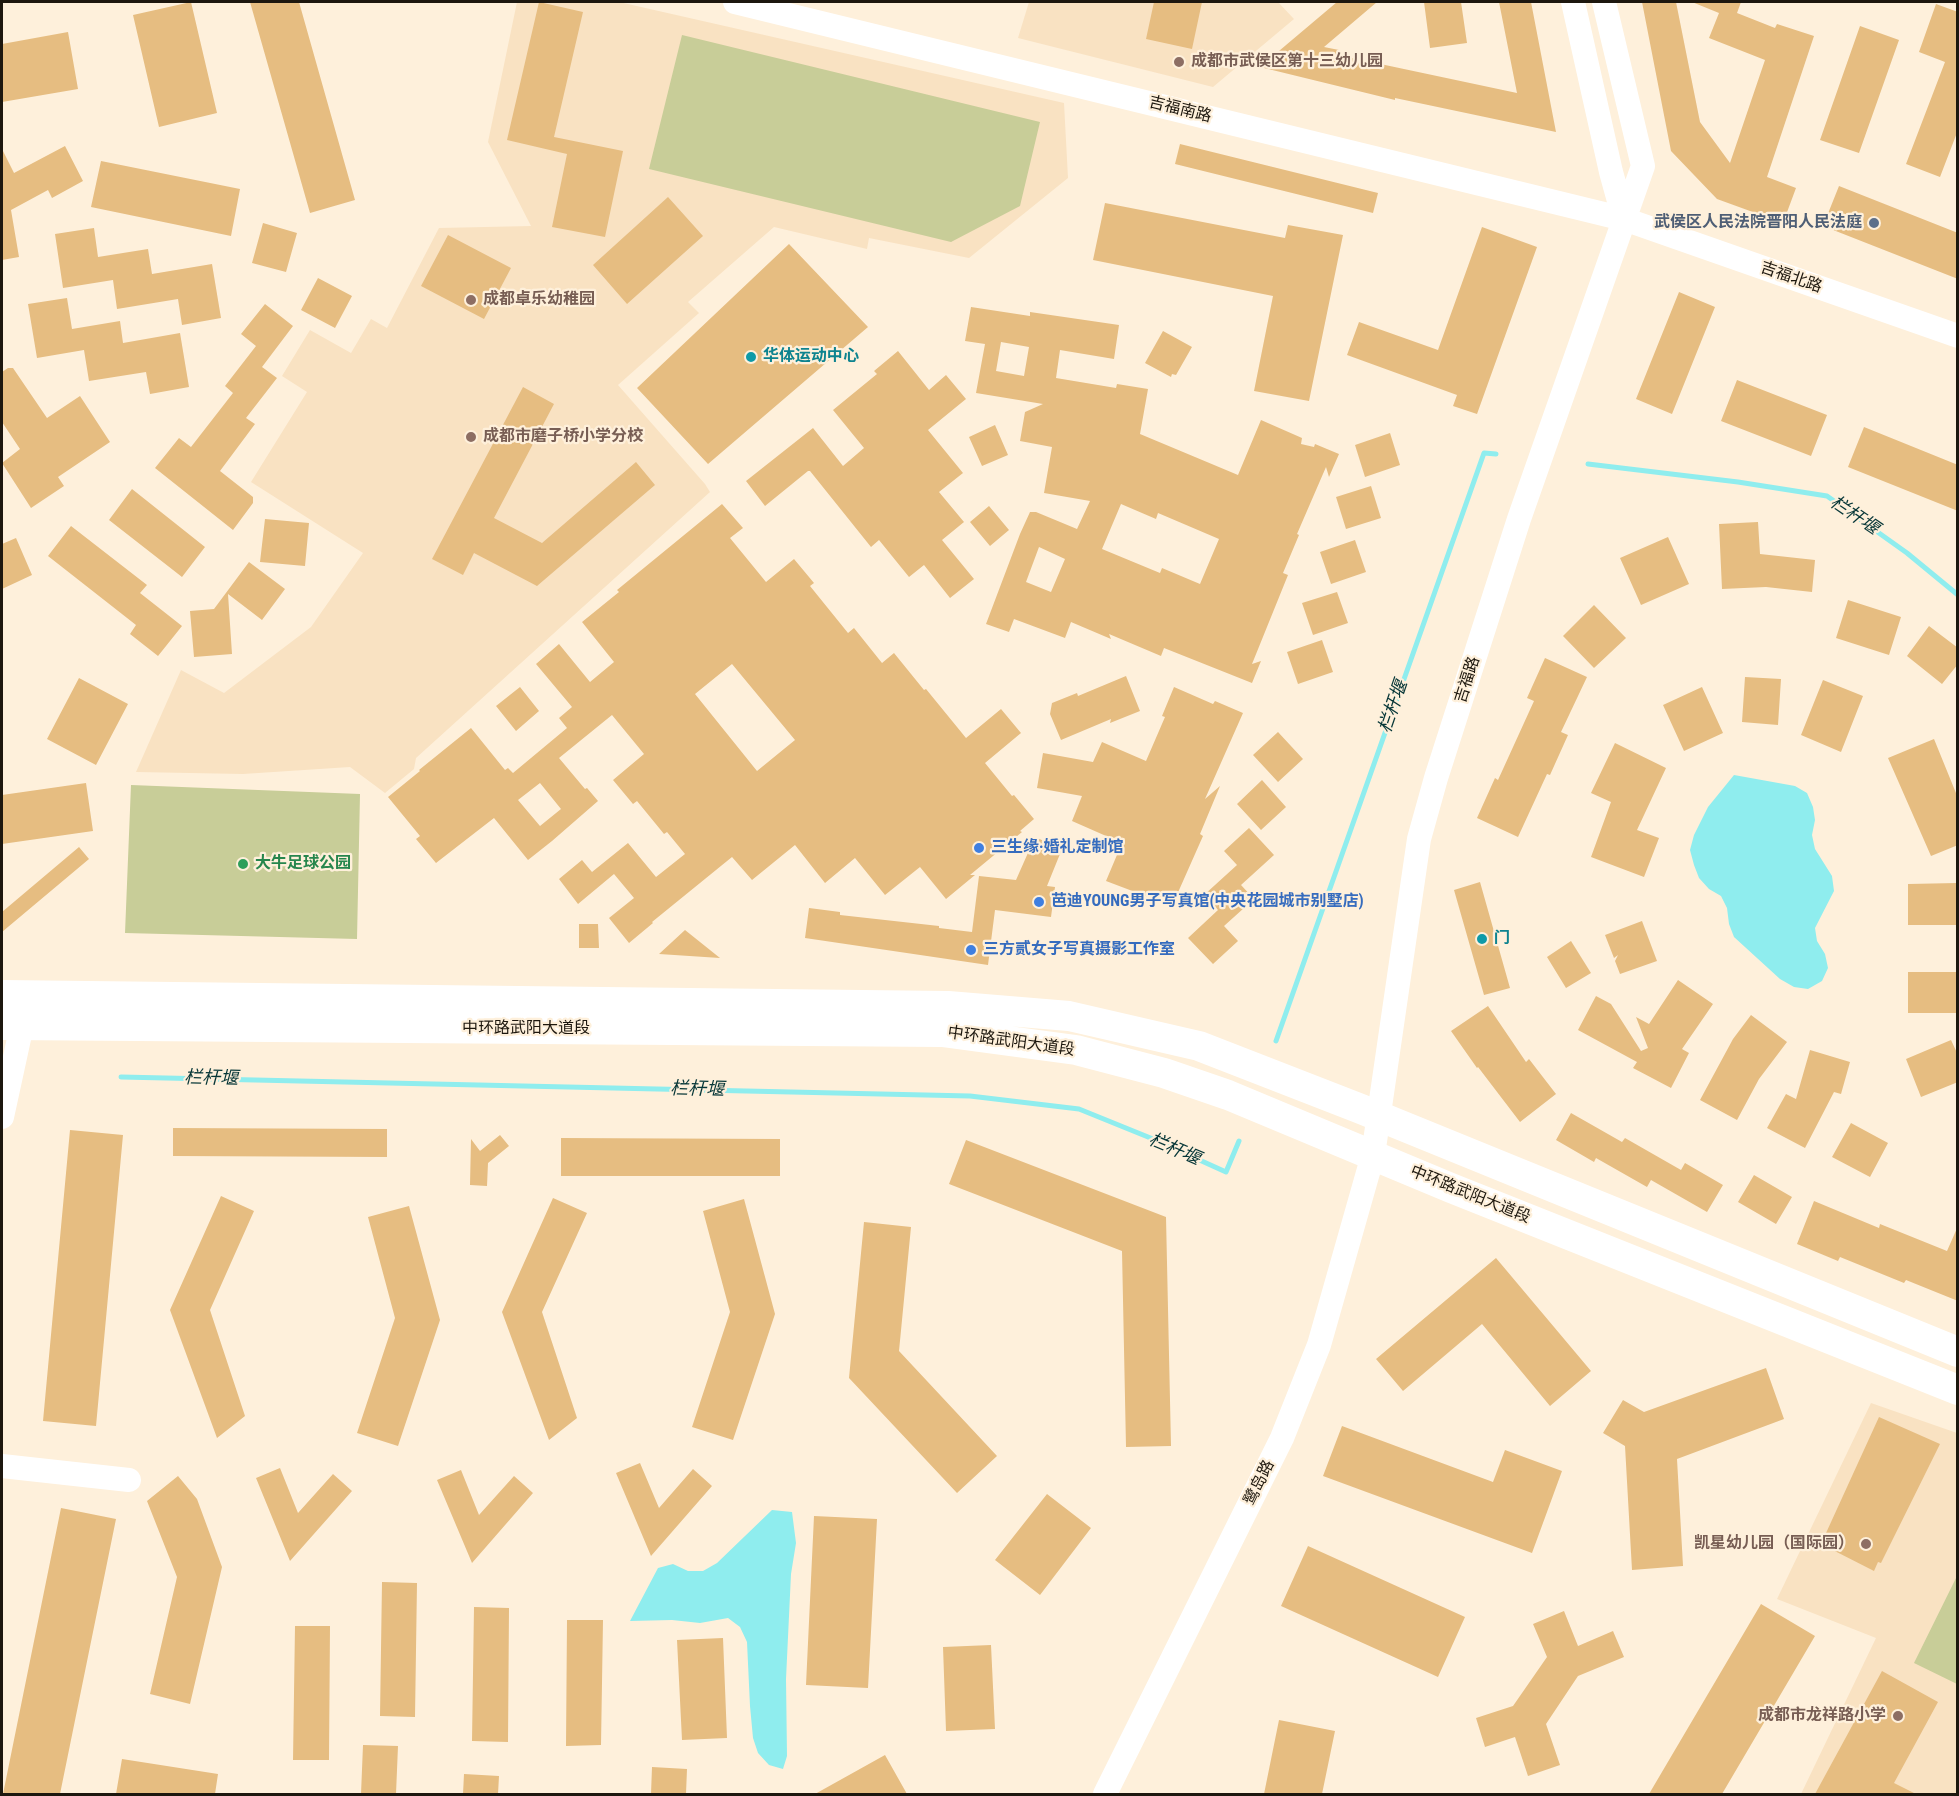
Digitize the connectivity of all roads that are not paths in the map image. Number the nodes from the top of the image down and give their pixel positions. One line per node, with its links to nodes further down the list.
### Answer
1 (735, 2): 4 (street, 吉福南路)
2 (1574, 2): 4 (street)
3 (1604, 2): 4 (street, 吉福路)
4 (1624, 219): 5 (street, 吉福北路); 8 (street, 吉福路)
5 (1958, 336)
6 (12, 995): 7 (street); 8 (main road, 中环路武阳大道段)
7 (12, 1025): 9 (street); 10 (main road, 中环路武阳大道段)
8 (1378, 1116): 10 (street, 吉福路); 11 (main road, 中环路武阳大道段)
9 (2, 1117)
10 (1373, 1155): 12 (main road, 中环路武阳大道段); 15 (street, 鹭岛路)
11 (1958, 1352)
12 (1958, 1390)
13 (2, 1466): 14 (street)
14 (129, 1480)
15 (1105, 1794)

